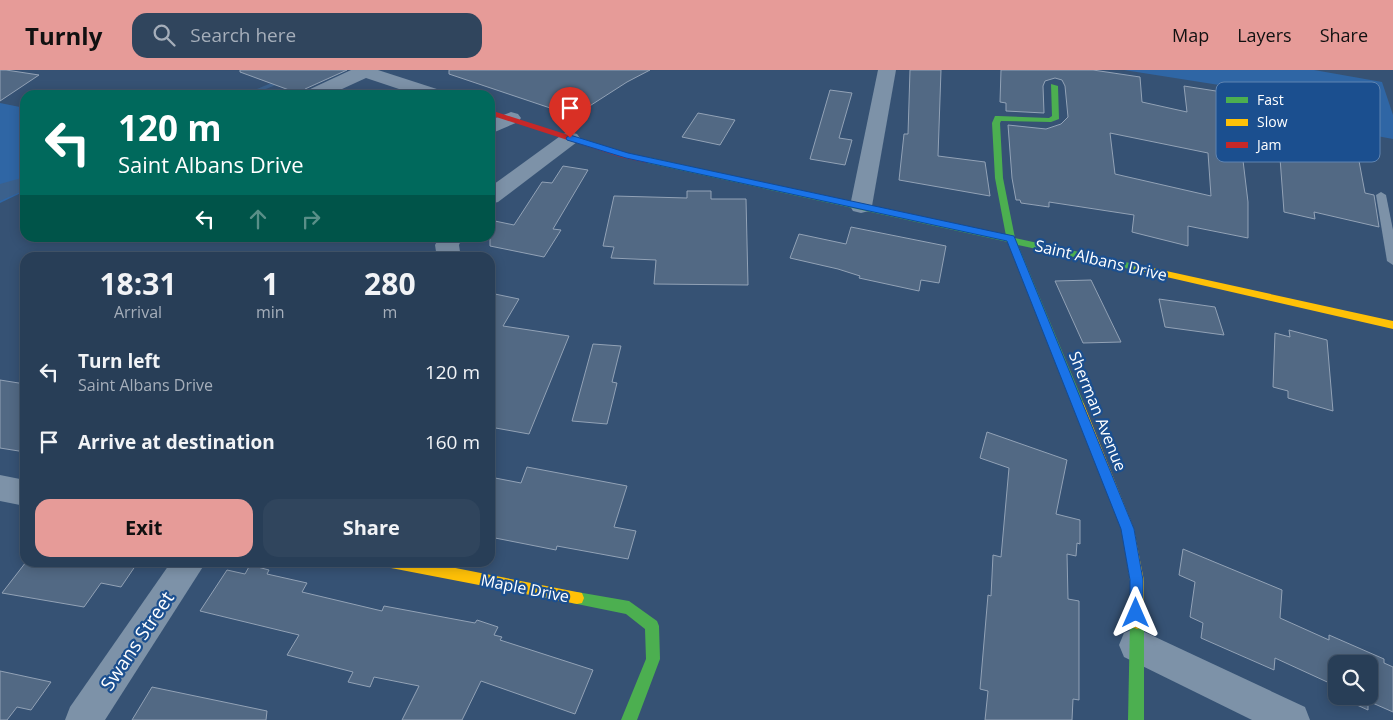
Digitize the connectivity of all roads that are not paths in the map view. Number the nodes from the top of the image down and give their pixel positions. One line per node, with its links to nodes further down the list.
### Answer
1 (887, 70): 12 (street)
2 (362, 71): 4 (street); 5 (street)
3 (1054, 86): 13 (street, Sherman Avenue)
4 (323, 90)
5 (421, 90)
6 (495, 113): 7 (street, Saint Albans Drive)
7 (511, 118): 8 (street); 9 (street, Saint Albans Drive)
8 (495, 126)
9 (570, 138): 10 (street); 12 (street, Saint Albans Drive)
10 (495, 194)
11 (1381, 195): 14 (lane)
12 (861, 206): 13 (street, Saint Albans Drive)
13 (1010, 239): 15 (street, Saint Albans Drive); 20 (street, Sherman Avenue)
14 (1393, 261)
15 (1393, 325)
16 (0, 488): 17 (street)
17 (20, 492)
18 (187, 567): 21 (street, Swans Street)
19 (417, 567): 22 (street, Maple Drive)
20 (1136, 645): 23 (street, Sherman Avenue); 24 (street)
21 (83, 720)
22 (629, 720)
23 (1136, 720)
24 (1292, 720)

